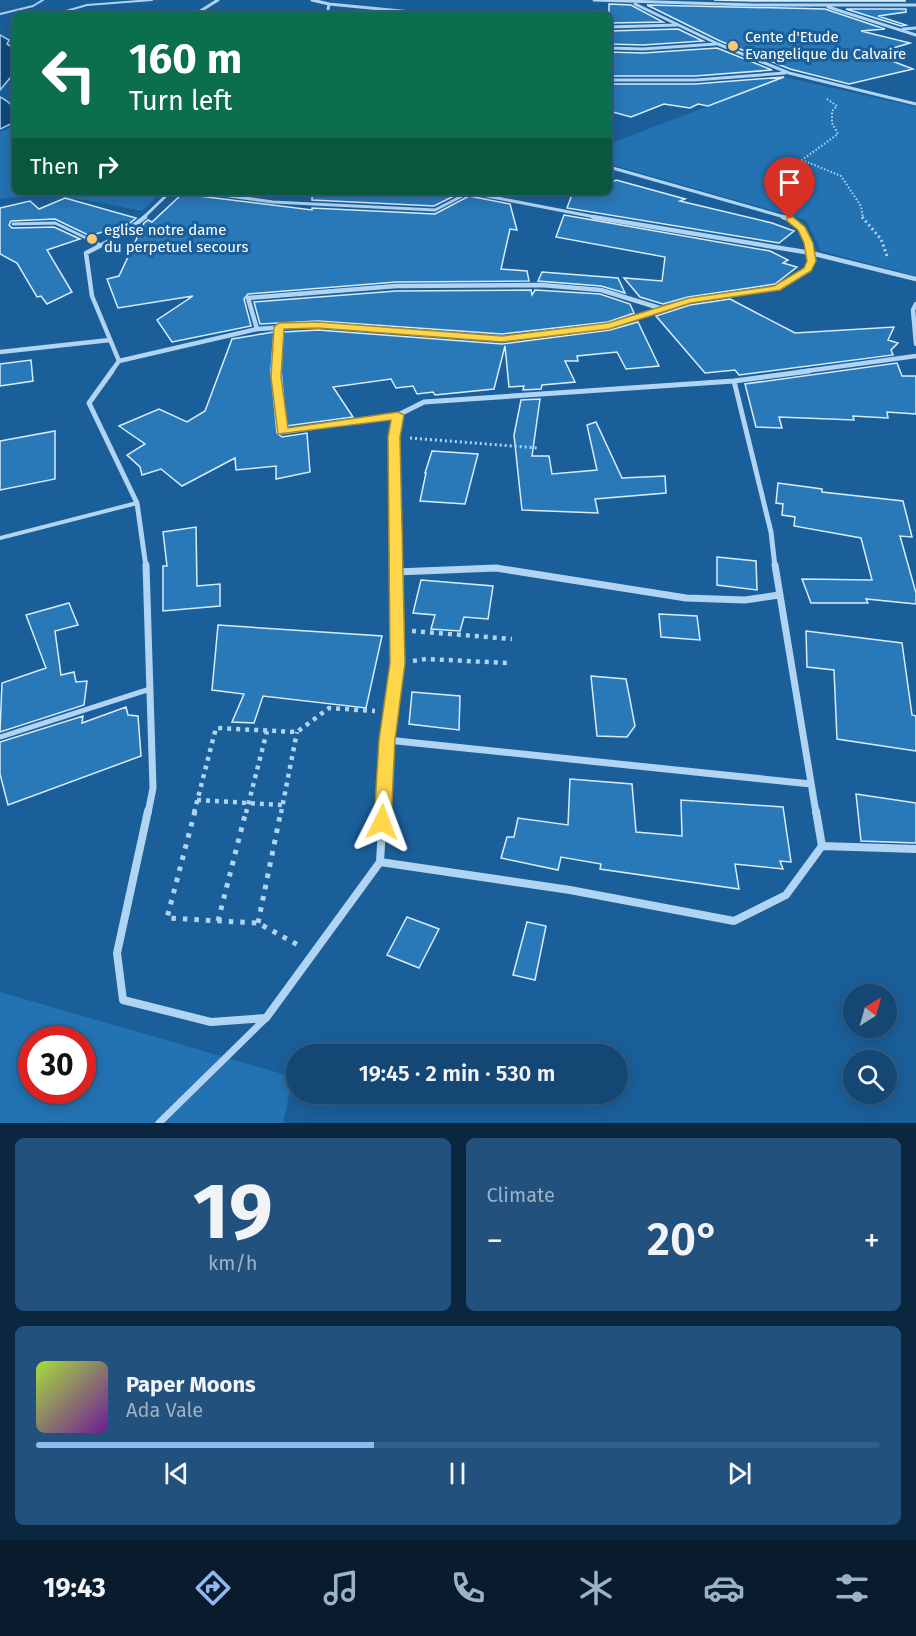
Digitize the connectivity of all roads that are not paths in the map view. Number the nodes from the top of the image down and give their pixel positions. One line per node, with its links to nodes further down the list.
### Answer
1 (43, 0): 19 (lane)
2 (152, 0): 14 (lane)
3 (218, 0): 16 (street)
4 (312, 0): 11 (street)
5 (594, 0): 9 (street)
6 (628, 0): 9 (street)
7 (684, 0): 10 (street)
8 (811, 0): 12 (street)
9 (632, 2): 10 (street); 20 (street)
10 (689, 3): 12 (street)
11 (329, 4): 17 (street); 18 (street)
12 (822, 5): 13 (street); 23 (street)
13 (916, 5)
14 (66, 11): 15 (lane)
15 (60, 12)
16 (199, 12)
17 (328, 12)
18 (411, 12)
19 (0, 14)
20 (681, 25): 21 (street); 25 (street)
21 (612, 27)
22 (916, 28): 23 (street)
23 (897, 29): 24 (street)
24 (916, 35)
25 (718, 44): 26 (street); 27 (street)
26 (612, 48)
27 (789, 73): 28 (street); 29 (street)
28 (612, 80)
29 (916, 104)
30 (612, 167): 37 (street)
31 (167, 195): 36 (street)
32 (223, 195): 33 (street)
33 (463, 195)
34 (477, 195): 37 (street)
35 (13, 224): 36 (lane)
36 (104, 246): 43 (street)
37 (811, 254): 38 (street); 40 (street)
38 (916, 279)
39 (916, 304): 44 (street)
40 (663, 309): 41 (street); 42 (street)
41 (279, 327): 42 (street); 49 (street)
42 (257, 329): 47 (street)
43 (110, 340): 45 (street); 47 (street)
44 (916, 344)
45 (0, 352)
46 (916, 356): 48 (street)
47 (119, 361): 50 (street)
48 (734, 381): 49 (street); 53 (street)
49 (398, 415): 52 (street)
50 (137, 503): 51 (lane); 54 (street)
51 (0, 538)
52 (396, 572): 53 (street); 56 (street)
53 (779, 595): 57 (street)
54 (150, 689): 55 (lane); 61 (street)
55 (0, 737)
56 (387, 740): 57 (street); 60 (street)
57 (811, 784): 58 (street)
58 (822, 846): 59 (street); 60 (street)
59 (916, 849)
60 (380, 862): 61 (street)
61 (266, 1018): 62 (lane)
62 (159, 1123)

